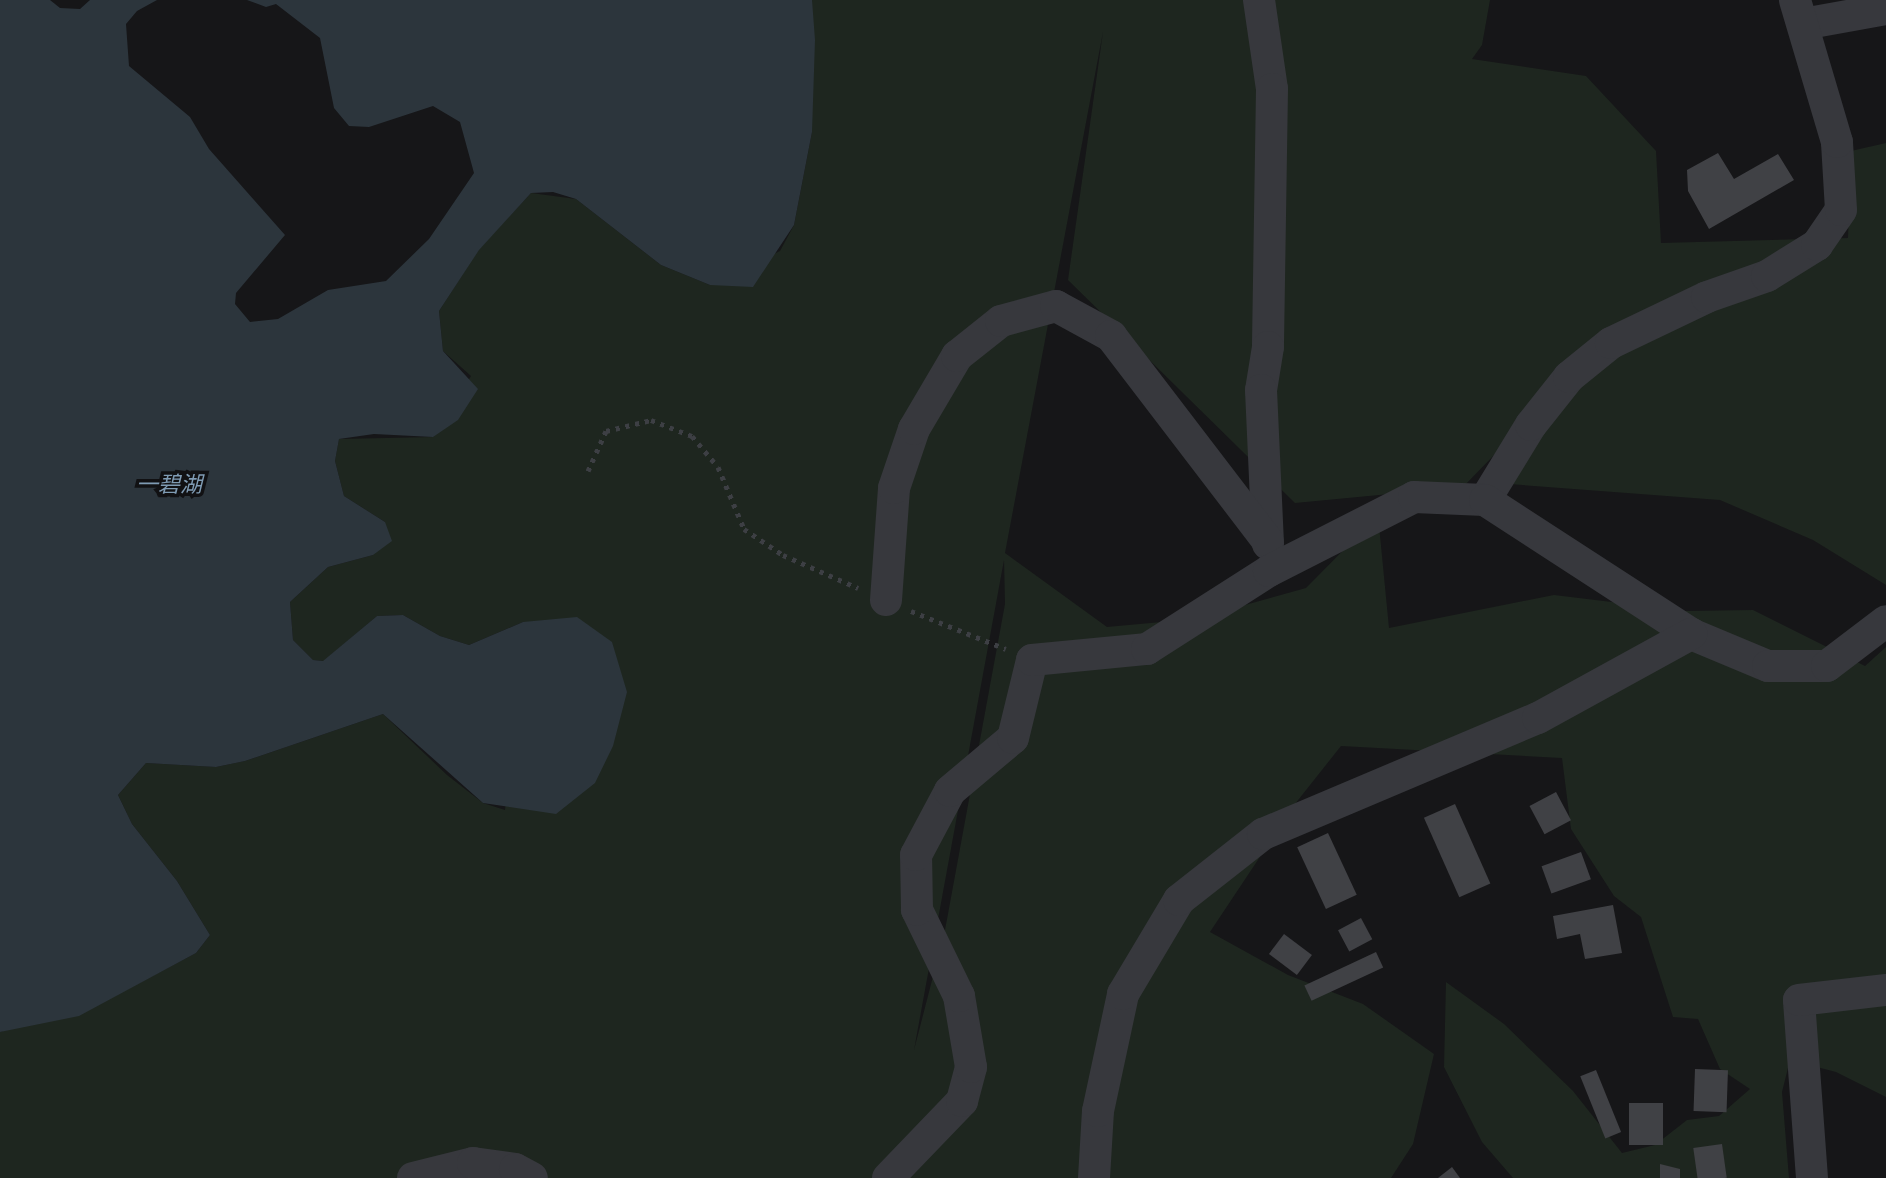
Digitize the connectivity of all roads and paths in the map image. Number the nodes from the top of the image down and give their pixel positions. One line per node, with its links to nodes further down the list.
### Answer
1 (1259, 0): 6 (street)
2 (1886, 9): 3 (street)
3 (1799, 12): 5 (street)
4 (588, 471): 7 (path)
5 (1485, 500): 6 (street); 9 (street)
6 (1269, 556): 7 (street); 10 (street)
7 (886, 600): 10 (path)
8 (1886, 621): 9 (street)
9 (1691, 634): 15 (street)
10 (1032, 660): 14 (street)
11 (1886, 990): 16 (street)
12 (413, 1178): 13 (street)
13 (532, 1178)
14 (888, 1178)
15 (1094, 1178)
16 (1812, 1178)

